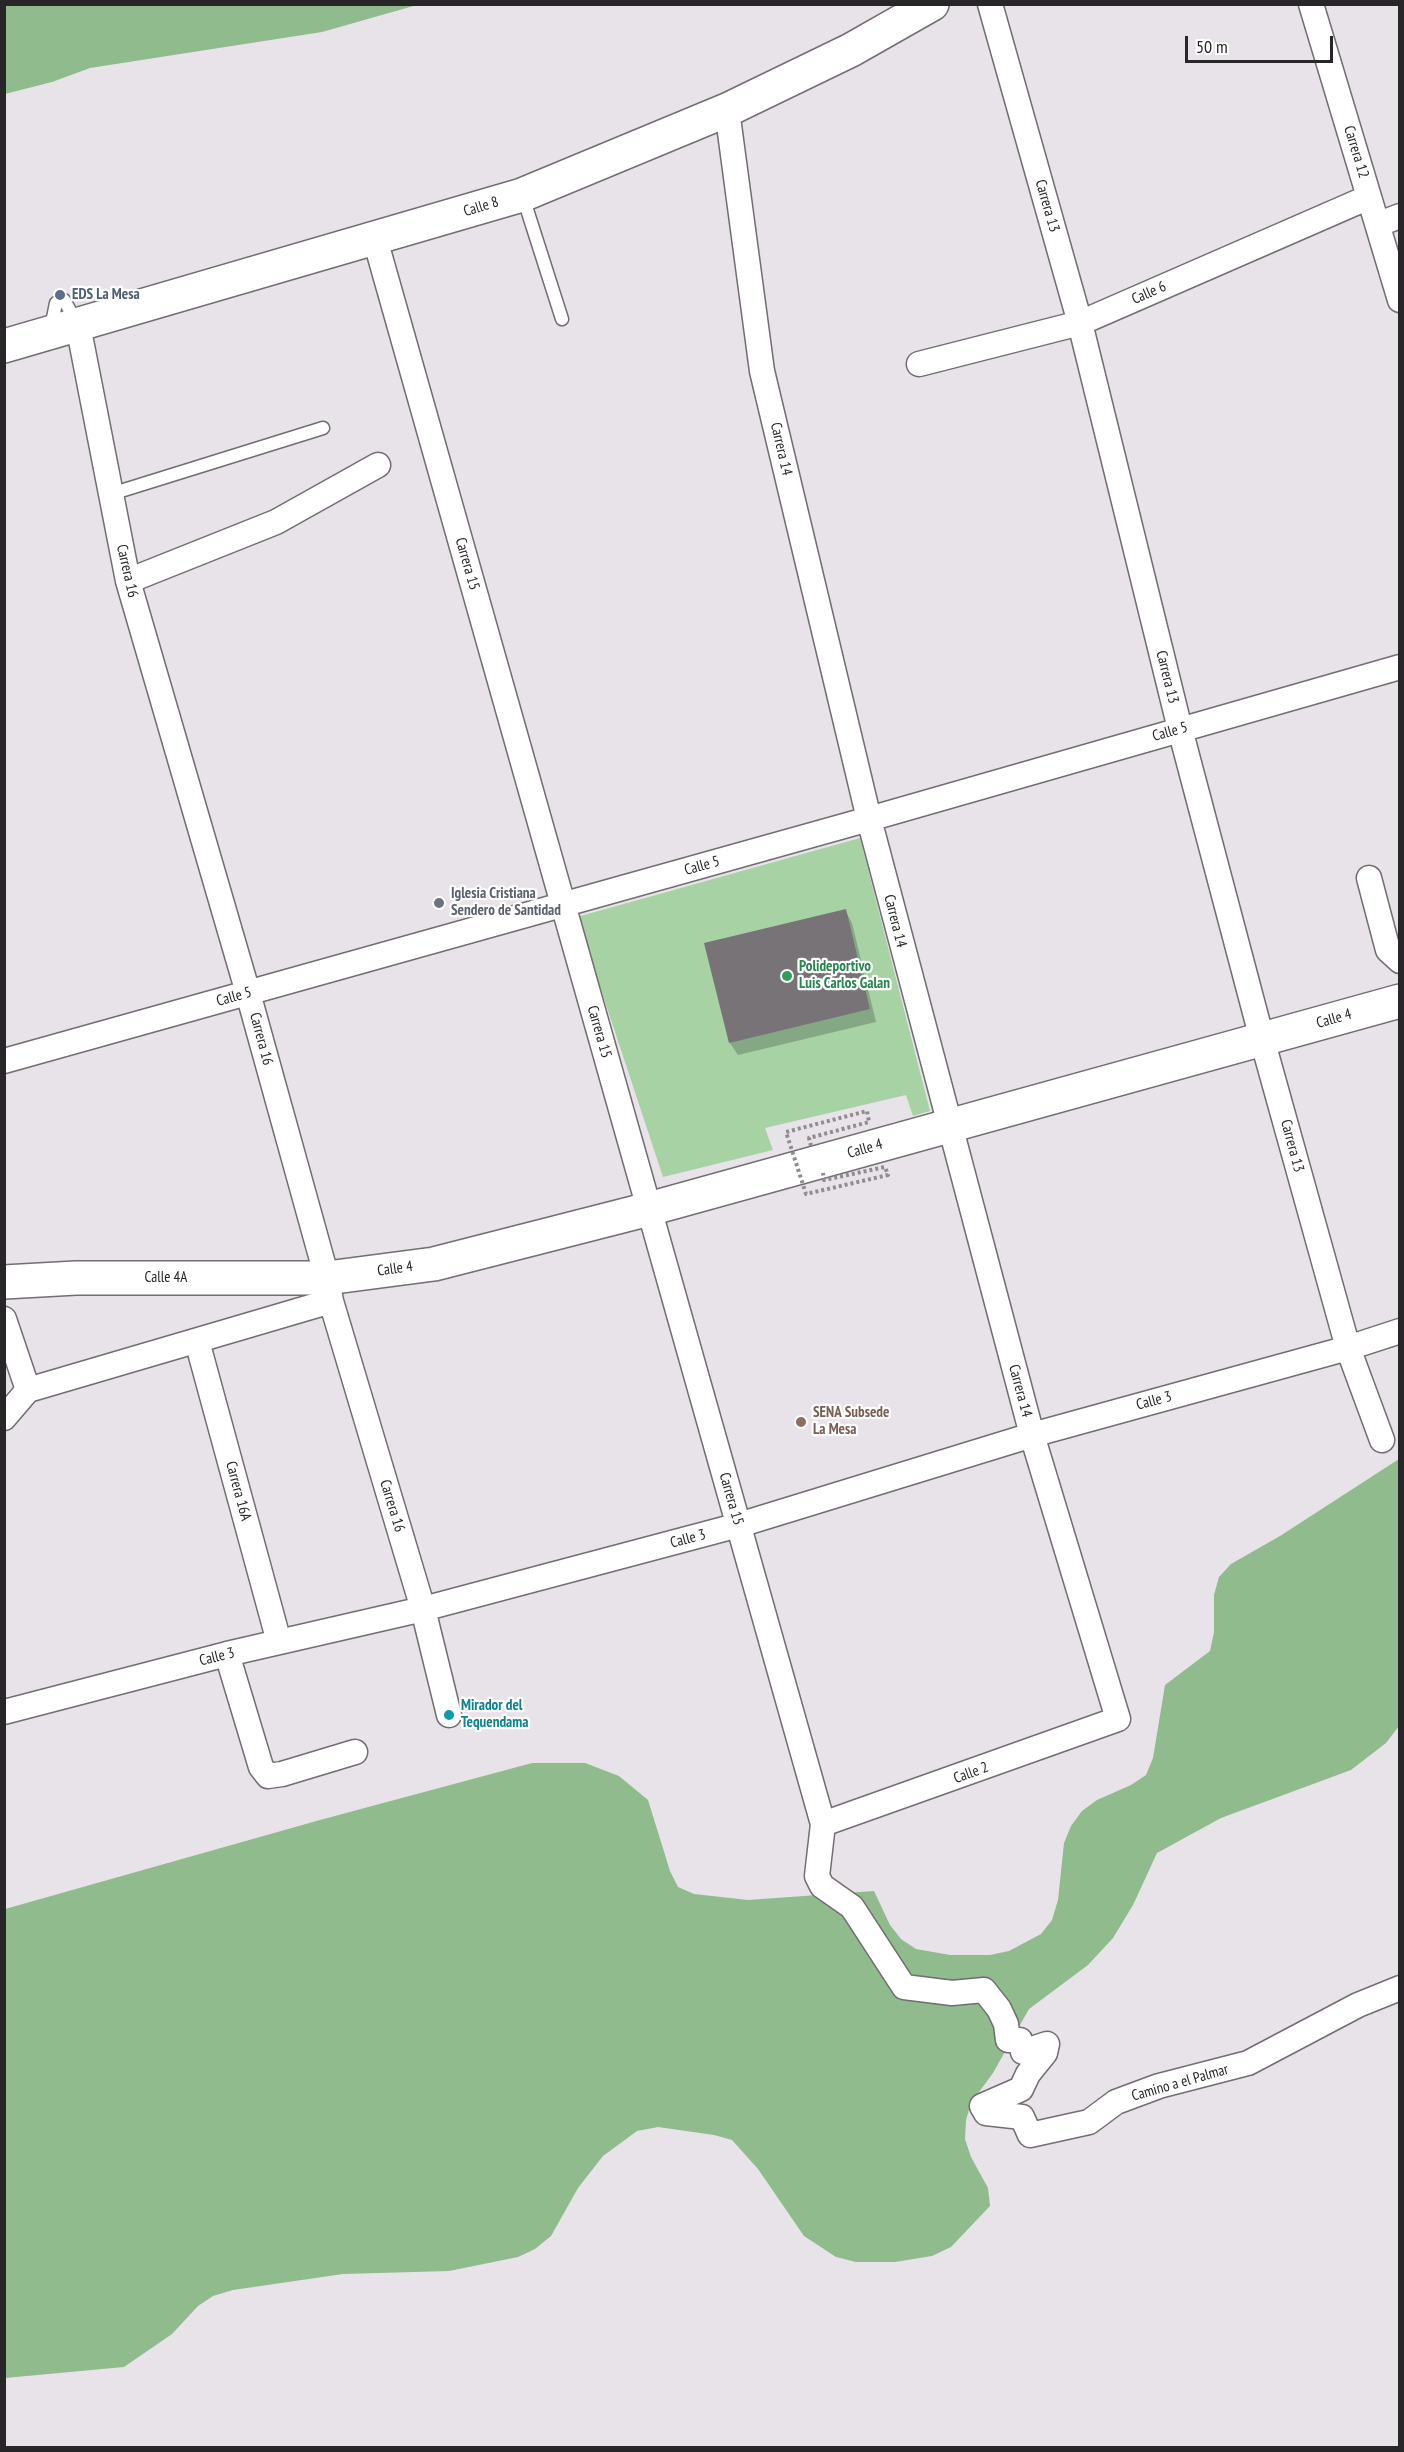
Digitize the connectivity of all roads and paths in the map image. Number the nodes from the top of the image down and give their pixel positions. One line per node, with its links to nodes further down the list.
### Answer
1 (933, 4): 4 (main road, Calle 8)
2 (990, 4): 12 (street, Carrera 13)
3 (1311, 4): 6 (street, Carrera 12)
4 (727, 110): 5 (main road, Calle 8); 21 (street, Carrera 14)
5 (522, 195): 8 (main road, Calle 8); 11 (lane)
6 (1369, 196): 7 (street, Carrera 12); 12 (street, Calle 6)
7 (1389, 220): 9 (street, Carrera 12)
8 (375, 239): 10 (main road, Calle 8); 23 (street, Carrera 15)
9 (1400, 300)
10 (62, 315): 13 (main road, Calle 8); 17 (street, Carrera 16)
11 (562, 319)
12 (1080, 323): 14 (street, Calle 6); 20 (street, Carrera 13)
13 (4, 346)
14 (919, 364)
15 (323, 428): 17 (lane)
16 (378, 465): 18 (street)
17 (111, 494): 18 (street, Carrera 16)
18 (128, 581): 25 (street, Carrera 16)
19 (1398, 675): 20 (street, Calle 5)
20 (1180, 729): 21 (street, Calle 5); 27 (street, Carrera 13)
21 (869, 819): 23 (street, Calle 5); 29 (street, Carrera 14)
22 (1369, 878): 24 (street)
23 (563, 905): 25 (street, Calle 5); 32 (street, Carrera 15)
24 (1400, 961)
25 (248, 993): 28 (street, Calle 5); 34 (street, Carrera 16)
26 (1400, 1001): 27 (main road, Calle 4)
27 (1262, 1039): 29 (main road, Calle 4); 38 (street, Carrera 13)
28 (4, 1061)
29 (948, 1126): 32 (main road, Calle 4); 41 (street, Carrera 14)
30 (811, 1146): 31 (path, bridge)
31 (823, 1173)
32 (649, 1209): 34 (main road, Calle 4); 43 (street, Carrera 15)
33 (4, 1282): 34 (main road, Calle 4A)
34 (329, 1289): 37 (street, Calle 4); 44 (street, Carrera 16)
35 (4, 1319): 39 (street)
36 (1400, 1331): 38 (street, Calle 3)
37 (197, 1341): 39 (street, Calle 4); 45 (street, Carrera 16A)
38 (1348, 1348): 41 (street, Calle 3); 42 (street, Carrera 13)
39 (28, 1390): 40 (street)
40 (4, 1418)
41 (1032, 1435): 43 (street, Calle 3); 49 (street, Carrera 14)
42 (1382, 1440)
43 (738, 1526): 44 (street, Calle 3); 51 (street, Carrera 15)
44 (423, 1609): 45 (street, Calle 3); 48 (street, Carrera 16)
45 (279, 1642): 46 (street, Calle 3)
46 (227, 1654): 47 (street, Calle 3); 50 (street)
47 (4, 1712)
48 (449, 1715)
49 (1118, 1719): 51 (street, Calle 2)
50 (355, 1752)
51 (823, 1824): 52 (street, Camino a el Palmar)
52 (1400, 1988)

